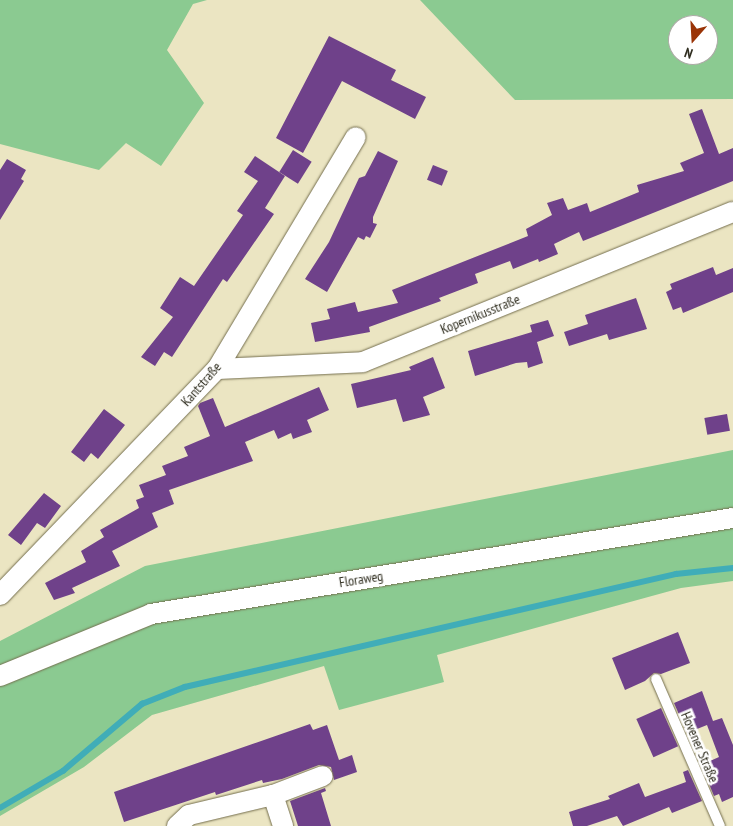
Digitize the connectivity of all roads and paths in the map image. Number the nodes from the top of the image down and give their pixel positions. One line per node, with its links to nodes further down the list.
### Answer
1 (356, 137): 3 (street, Kantstraße)
2 (733, 212): 3 (street, Kopernikusstraße)
3 (217, 369): 5 (street, Kantstraße)
4 (733, 518): 6 (street, Floraweg)
5 (0, 595)
6 (0, 676)
7 (656, 679): 12 (lane, Hovener Straße)
8 (323, 776): 9 (street)
9 (272, 794): 10 (street); 11 (street)
10 (177, 826)
11 (284, 826)
12 (720, 826)

